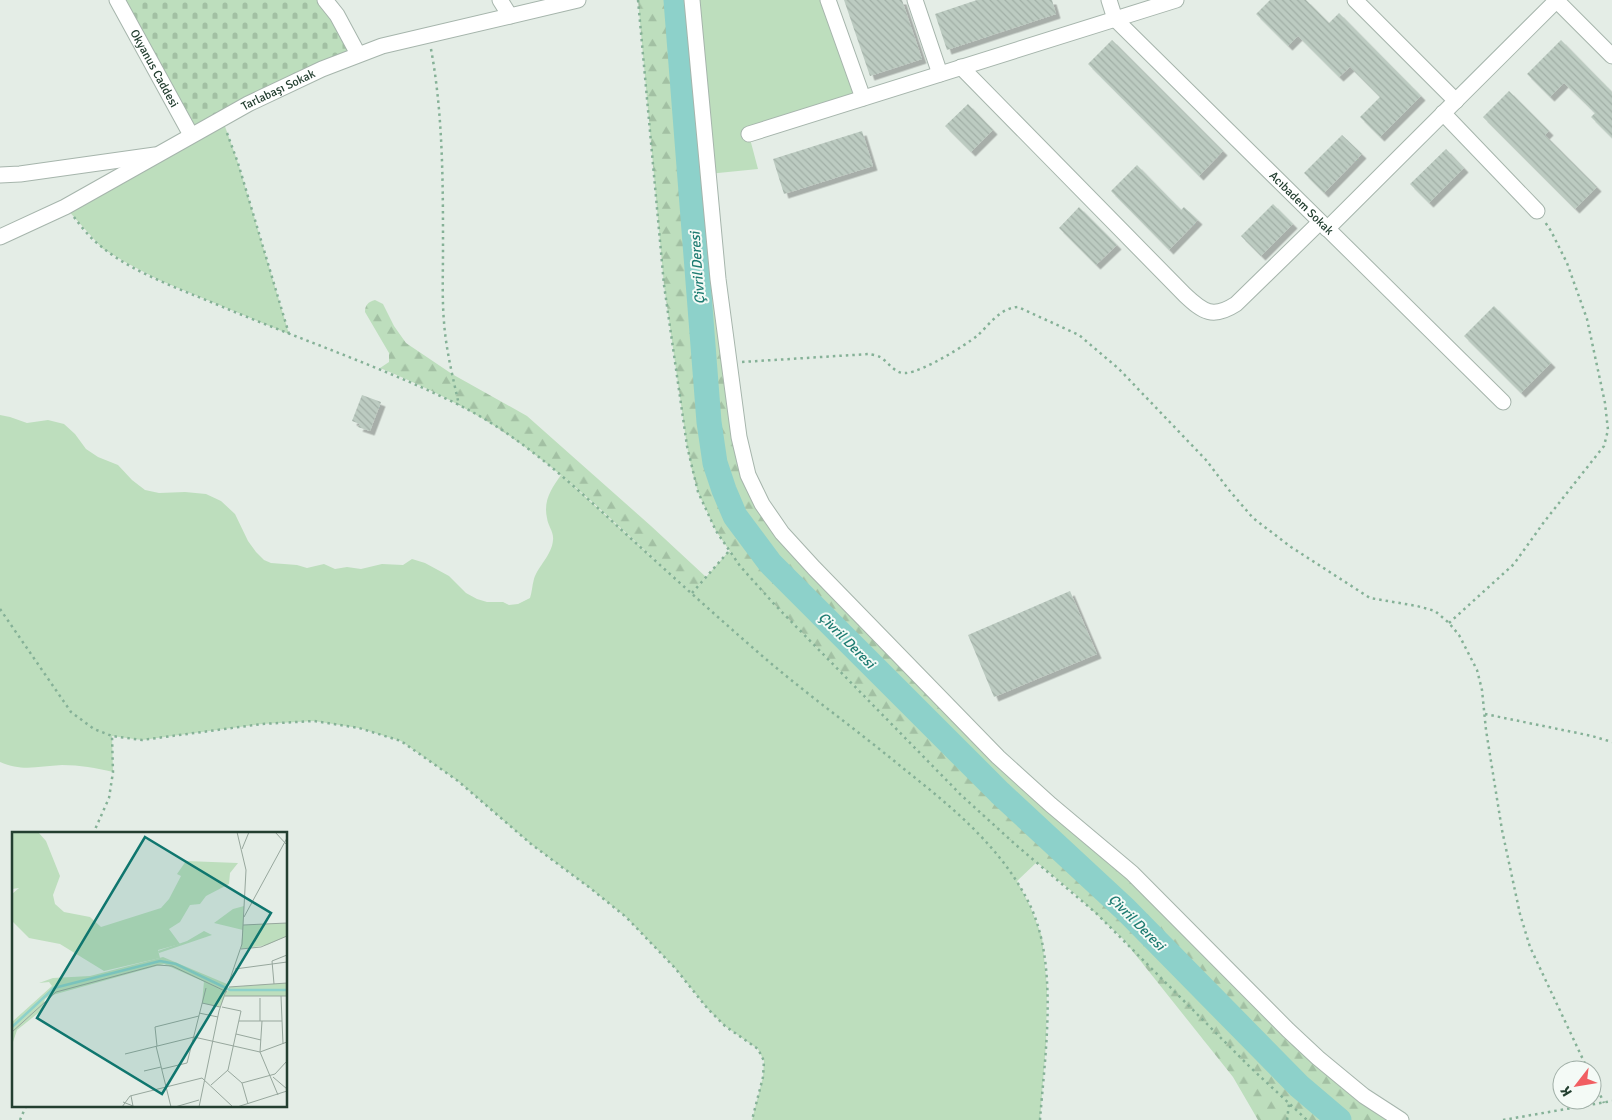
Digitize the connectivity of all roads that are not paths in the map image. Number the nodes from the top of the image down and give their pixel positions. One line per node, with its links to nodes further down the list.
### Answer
1 (117, 0): 22 (street, Okyanus Caddesi)
2 (325, 0): 14 (street)
3 (500, 0): 12 (street)
4 (578, 0): 12 (street, Tarlabaşı Sokak)
5 (692, 0): 29 (street)
6 (828, 0): 18 (street)
7 (915, 0): 17 (street)
8 (1109, 0): 13 (street, Acıbadem Sokak)
9 (1176, 0): 13 (street)
10 (1355, 0): 19 (street)
11 (1557, 0): 15 (street); 19 (street)
12 (510, 16): 14 (street, Tarlabaşı Sokak)
13 (1115, 19): 16 (street); 26 (street, Acıbadem Sokak)
14 (358, 54): 22 (street, Tarlabaşı Sokak)
15 (1612, 56)
16 (961, 67): 17 (street); 26 (street)
17 (940, 74): 18 (street)
18 (863, 98): 21 (street)
19 (1456, 101): 20 (street)
20 (1443, 113): 25 (street); 26 (street)
21 (748, 134)
22 (191, 135): 23 (street, Tarlabaşı Sokak)
23 (155, 155): 24 (street); 27 (street, Tarlabaşı Sokak)
24 (0, 175)
25 (1537, 211)
26 (1324, 225): 28 (street, Acıbadem Sokak)
27 (0, 237)
28 (1503, 402)
29 (1401, 1120)

